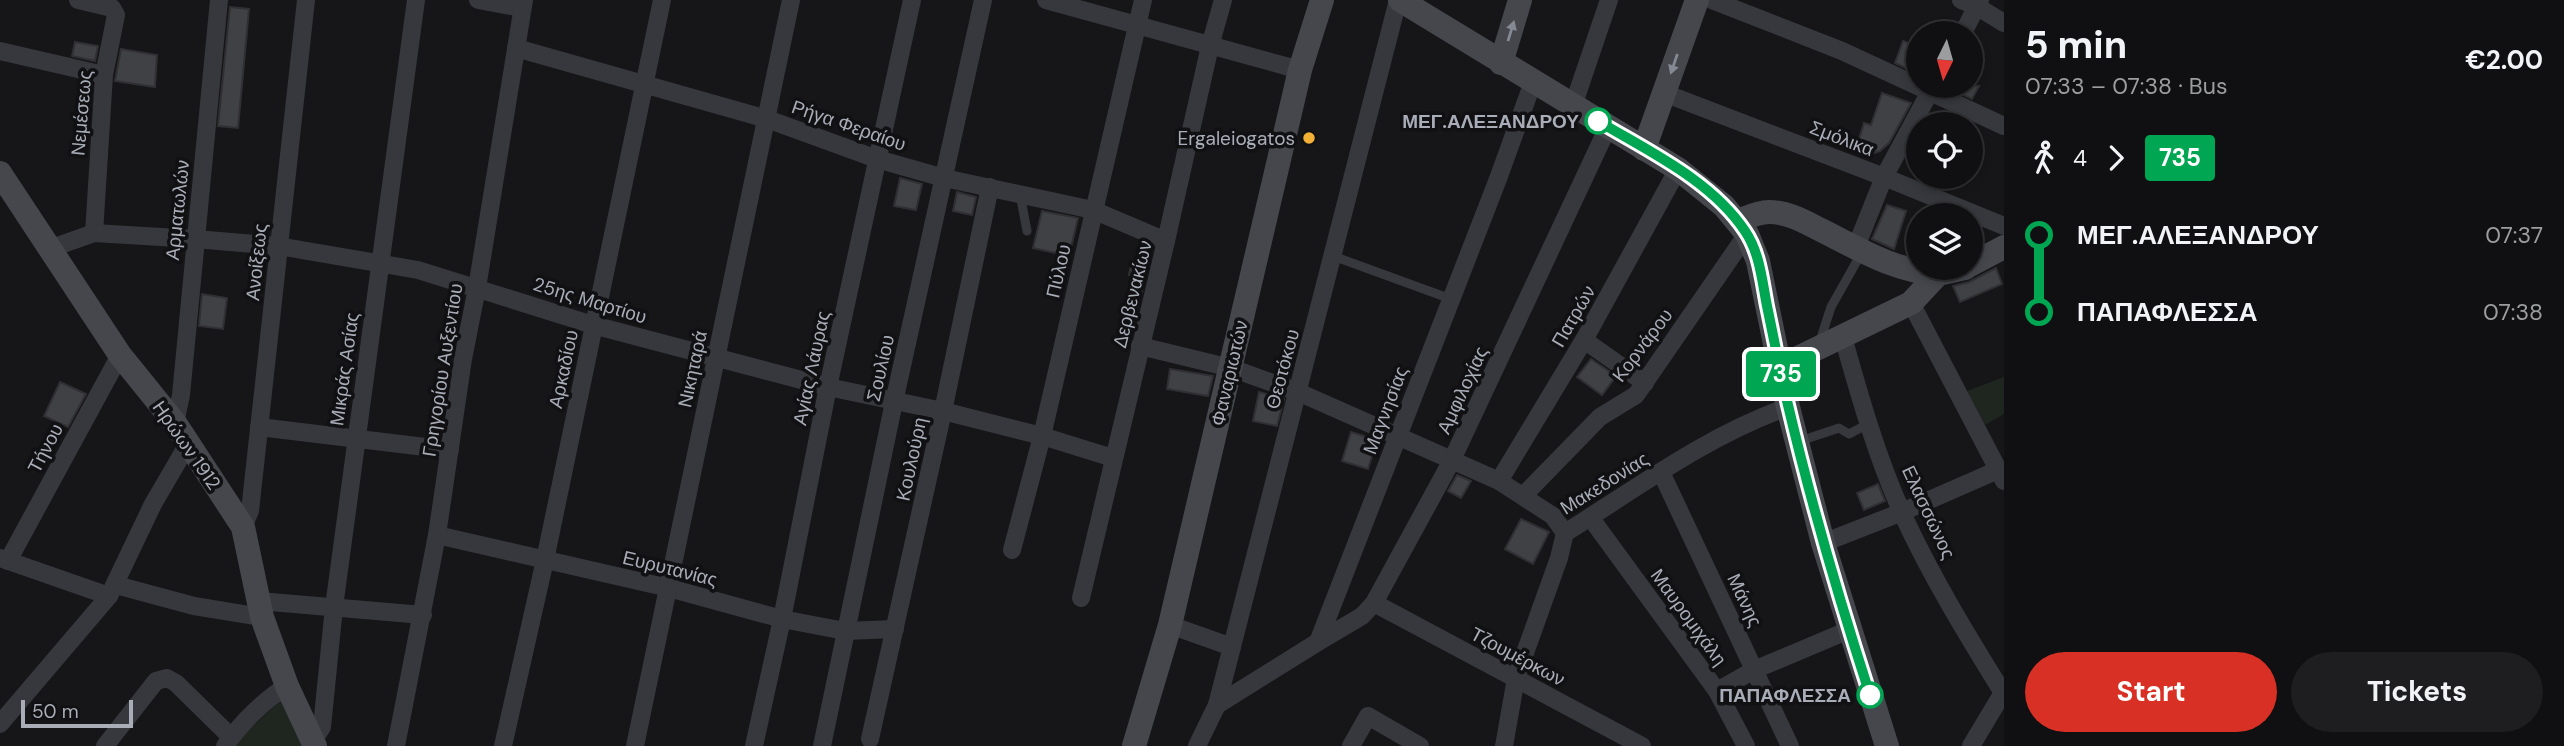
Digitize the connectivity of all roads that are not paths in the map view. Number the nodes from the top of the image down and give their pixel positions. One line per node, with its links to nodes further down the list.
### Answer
1 (78, 0): 29 (street, Νεμέσεως)
2 (219, 0): 52 (street, Αρματωλών)
3 (306, 0): 55 (street, Ανοίξεως)
4 (416, 0): 60 (street, Μικράς Ασίας)
5 (478, 0): 20 (street)
6 (662, 0): 32 (street, Αρκαδίου)
7 (791, 0): 37 (street, Νικηταρά)
8 (912, 0): 41 (street, Αγίας Λάυρας)
9 (983, 0): 45 (street, Σουλίου)
10 (1046, 0): 23 (street)
11 (1143, 0): 23 (street, Πύλου)
12 (1223, 0): 24 (street, Δερβενακίων)
13 (1322, 0): 28 (street, Φαναριωτών)
14 (1399, 0): 27 (street); 58 (street, Θεοτόκου)
15 (1521, 0): 27 (street, one-way to 15)
16 (1609, 0): 36 (street)
17 (1697, 0): 33 (street, one-way to 33)
18 (1712, 0): 30 (street)
19 (1973, 2): 21 (street); 22 (street)
20 (523, 4): 25 (street, Γρηγορίου Αυξεντίου)
21 (1966, 21)
22 (2004, 23)
23 (1136, 26): 24 (street); 48 (street, Πύλου)
24 (1210, 46): 28 (street); 53 (street, Δερβενακίων)
25 (516, 48): 32 (street, Ρήγα Φεραίου); 63 (street, Γρηγορίου Αυξεντίου)
26 (0, 51): 29 (street)
27 (1501, 63): 31 (street)
28 (1300, 70): 74 (street, Φαναριωτών)
29 (104, 75): 51 (street, Νεμέσεως)
30 (1906, 78)
31 (1533, 82): 36 (street); 64 (street, Μαγνησίας)
32 (644, 84): 37 (street, Ρήγα Φεραίου); 66 (street, Αρκαδίου)
33 (1664, 93): 40 (street); 44 (street, Σμόλικα)
34 (1926, 98): 44 (street)
35 (1950, 98): 38 (street)
36 (1573, 106): 39 (street)
37 (767, 119): 41 (street, Ρήγα Φεραίου); 72 (street, Νικηταρά)
38 (2004, 126)
39 (1608, 127): 40 (street); 91 (street, Αμφιλοχίας)
40 (1644, 149): 42 (street)
41 (877, 159): 45 (street, Ρήγα Φεραίου); 76 (street, Αγίας Λάυρας)
42 (1678, 169): 49 (street); 68 (street, Πατρών)
43 (0, 173): 56 (street, Ηρώων 1912)
44 (1884, 177): 54 (street, Σμόλικα); 57 (street)
45 (944, 178): 46 (street, Ρήγα Φεραίου); 78 (street, Σουλίου)
46 (990, 187): 47 (street, Ρήγα Φεραίου); 80 (street, Κουλούρη)
47 (1020, 194): 48 (street, Ρήγα Φεραίου); 50 (lane)
48 (1093, 210): 53 (street, Ρήγα Φεραίου); 84 (street, Πύλου)
49 (1742, 227): 57 (street); 73 (street); 75 (street, Κορνάρου)
50 (1027, 231)
51 (94, 233): 52 (street, 25ης Μαρτίου); 56 (street, 25ης Μαρτίου)
52 (195, 239): 55 (street, 25ης Μαρτίου); 81 (street, Αρματωλών)
53 (1167, 241): 69 (street, Δερβενακίων)
54 (2004, 243): 59 (street)
55 (278, 246): 60 (street, 25ης Μαρτίου); 83 (street, Ανοίξεως)
56 (49, 248): 71 (street, Ηρώων 1912)
57 (1859, 249): 61 (street); 70 (lane)
58 (1333, 256): 64 (lane); 77 (street, Θεοτόκου)
59 (1983, 257)
60 (380, 264): 63 (street, 25ης Μαρτίου); 85 (street, Μικράς Ασίας)
61 (1906, 270)
62 (1932, 280): 65 (street)
63 (477, 288): 66 (street, 25ης Μαρτίου); 89 (street, Γρηγορίου Αυξεντίου)
64 (1451, 299): 86 (street, Μαγνησίας)
65 (1911, 303): 67 (street); 93 (street)
66 (593, 325): 72 (street, 25ης Μαρτίου); 104 (street, Αρκαδίου)
67 (1843, 337): 70 (street); 82 (street, Ελασσώνος)
68 (1584, 340): 75 (street); 94 (street, Πατρών)
69 (1140, 346): 74 (street); 90 (street, Δερβενακίων)
70 (1817, 350): 73 (street)
71 (120, 355): 81 (street, Ηρώων 1912); 103 (street, Τήνου)
72 (715, 357): 76 (street, 25ης Μαρτίου); 105 (street, Νικηταρά)
73 (1780, 367): 79 (street)
74 (1231, 368): 77 (street); 113 (street, Φαναριωτών)
75 (1645, 383): 95 (street, Κορνάρου)
76 (828, 387): 78 (street, 25ης Μαρτίου); 112 (street, Αγίας Λάυρας)
77 (1297, 392): 86 (street); 118 (street, Θεοτόκου)
78 (894, 402): 80 (street, 25ης Μαρτίου); 116 (street, Σουλίου)
79 (1788, 407): 87 (street); 92 (street, Μακεδονίας)
80 (943, 411): 84 (street, 25ης Μαρτίου); 114 (street, Κουλούρη)
81 (175, 423): 88 (street, Ηρώων 1912)
82 (1868, 424): 87 (lane); 96 (street, Ελασσώνος)
83 (259, 427): 85 (street); 98 (street, Ανοίξεως)
84 (1042, 436): 90 (street, 25ης Μαρτίου); 102 (street, Πύλου)
85 (356, 437): 89 (street); 109 (street, Μικράς Ασίας)
86 (1397, 437): 91 (street); 117 (street, Μαγνησίας)
87 (1797, 442): 101 (street)
88 (188, 444): 98 (street, Ηρώων 1912); 106 (street)
89 (450, 450): 100 (street, Γρηγορίου Αυξεντίου)
90 (1113, 458): 107 (street, Δερβενακίων)
91 (1451, 462): 94 (street); 108 (street, Αμφιλοχίας)
92 (1661, 472): 97 (street, Μακεδονίας); 119 (street, Μάνης)
93 (2001, 475): 96 (street)
94 (1499, 481): 95 (street)
95 (1524, 495): 99 (street)
96 (1902, 512): 101 (street); 123 (street, Ελασσώνος)
97 (1590, 517): 99 (street, Μακεδονίας); 122 (street, Μαυρομιχάλη)
98 (243, 527): 110 (street, Ηρώων 1912)
99 (1565, 533): 120 (street, Μακεδονίας)
100 (437, 535): 104 (street, Ευρυτανίας); 111 (street, Γρηγορίου Αυξεντίου)
101 (1823, 543): 115 (street)
102 (1012, 550)
103 (4, 560): 106 (street)
104 (545, 560): 105 (street, Ευρυτανίας); 131 (street, Αρκαδίου)
105 (669, 588): 112 (street, Ευρυτανίας); 132 (street, Νικηταρά)
106 (113, 591): 110 (street); 125 (street)
107 (1080, 598)
108 (1374, 603): 117 (street, Αμφιλοχίας); 120 (street, Τζουμέρκων)
109 (334, 607): 110 (street); 111 (street); 128 (street, Μικράς Ασίας)
110 (260, 609): 121 (street, Ηρώων 1912)
111 (423, 615): 130 (street, Γρηγορίου Αυξεντίου)
112 (782, 619): 116 (street, Ευρυτανίας); 133 (street, Αγίας Λάυρας)
113 (1170, 625): 118 (street); 135 (street, Φαναριωτών)
114 (895, 629): 116 (street, Ευρυτανίας); 126 (street, Κουλούρη)
115 (1849, 630): 119 (street); 143 (street)
116 (845, 631): 134 (street, Σουλίου)
117 (1318, 642): 124 (street)
118 (1232, 647): 124 (street, Θεοτόκου)
119 (1754, 670): 122 (street); 142 (street, Μάνης)
120 (1516, 678): 139 (street, Μακεδονίας); 140 (street, Τζουμέρκων)
121 (287, 686): 127 (street); 128 (street, Ηρώων 1912)
122 (1717, 691): 141 (street, Μαυρομιχάλη)
123 (2003, 692): 144 (street)
124 (1217, 705): 136 (street, Θεοτόκου)
125 (0, 724)
126 (870, 739)
127 (228, 742): 129 (street)
128 (314, 744)
129 (104, 746)
130 (396, 746)
131 (503, 746)
132 (635, 746)
133 (754, 746)
134 (822, 746)
135 (1134, 746)
136 (1198, 746)
137 (1351, 746): 138 (street)
138 (1420, 746)
139 (1504, 746)
140 (1642, 746)
141 (1746, 746)
142 (1790, 746)
143 (1887, 746)
144 (1971, 746)

